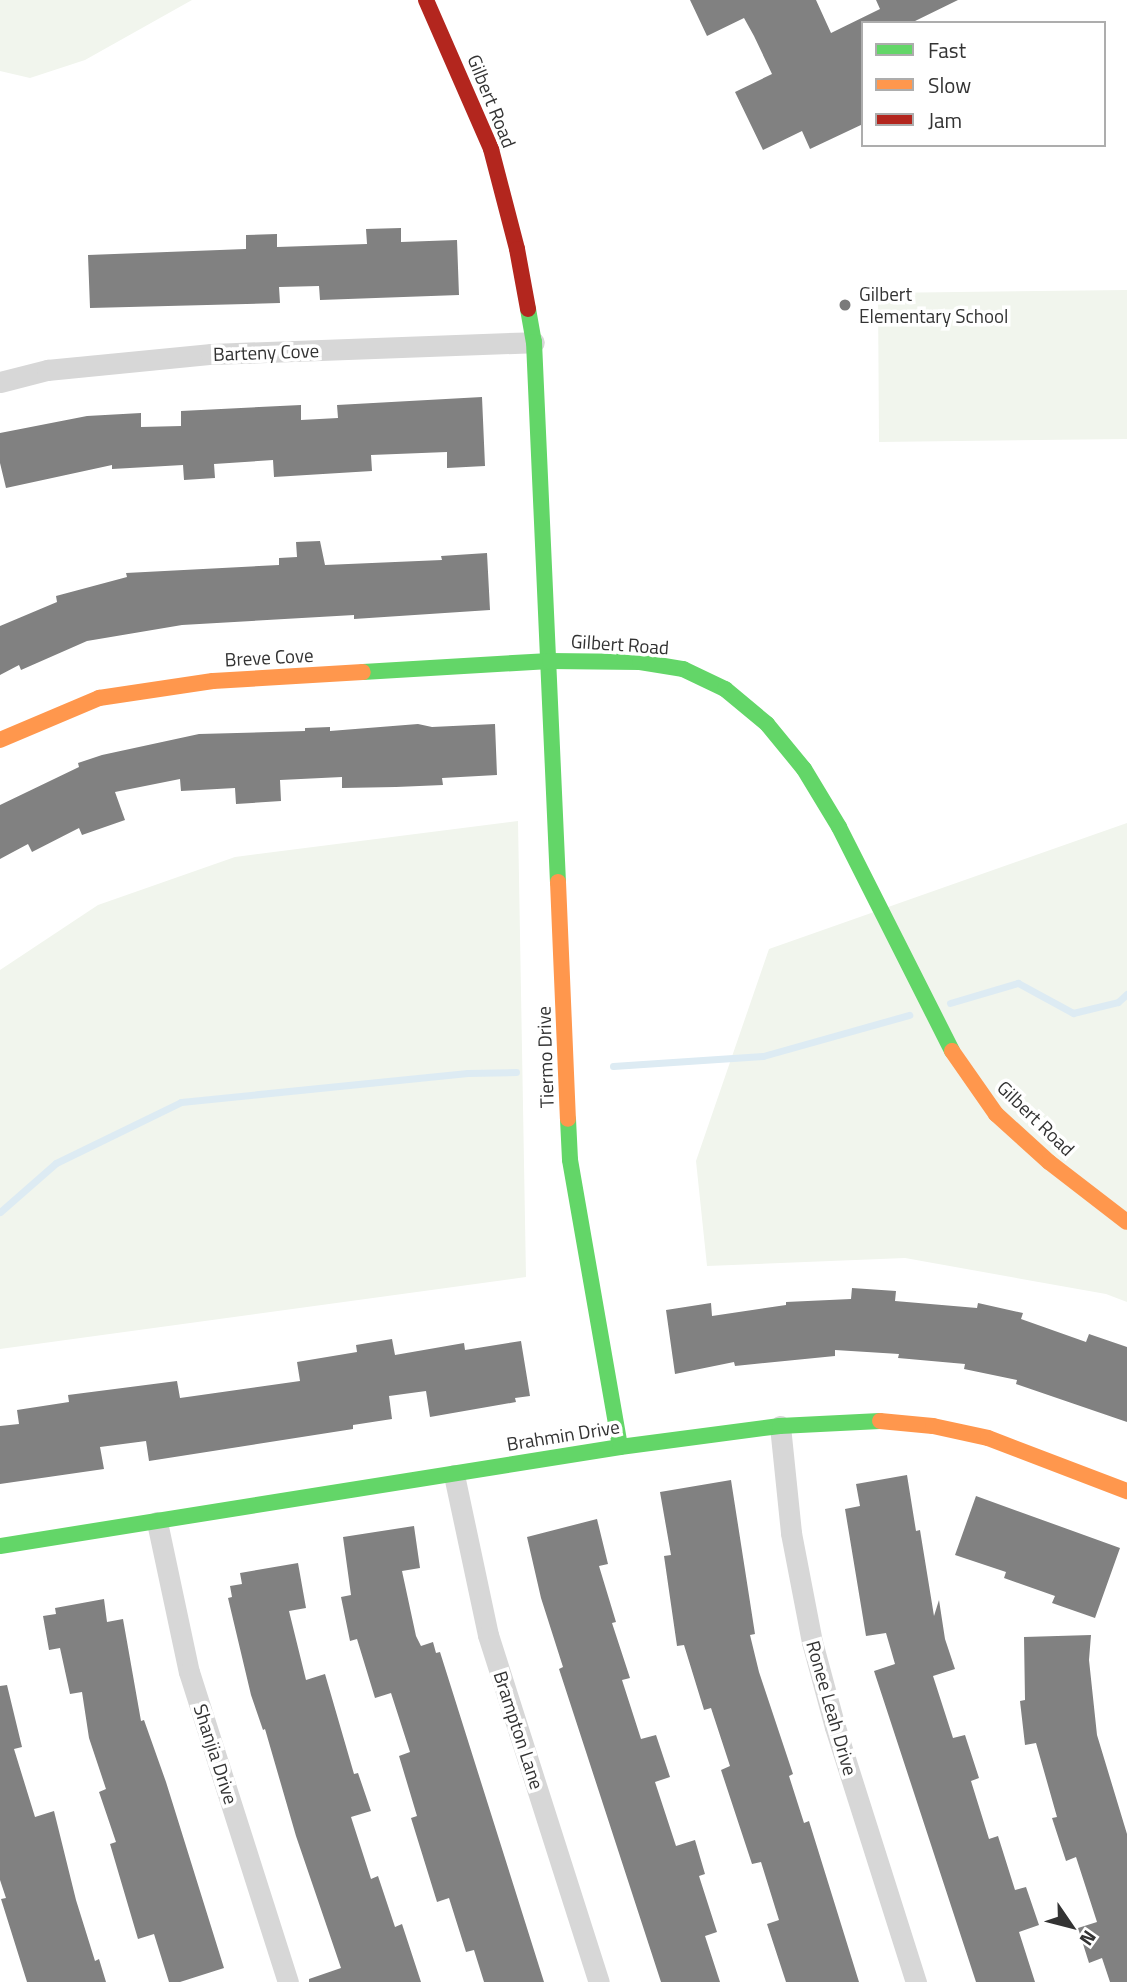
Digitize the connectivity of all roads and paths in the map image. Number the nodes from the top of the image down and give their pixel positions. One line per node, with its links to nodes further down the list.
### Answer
1 (426, 0): 2 (street, Gilbert Road)
2 (534, 342): 3 (street, Barteny Cove); 4 (street, Gilbert Road)
3 (0, 383)
4 (550, 661): 5 (street, Breve Cove); 6 (street, Gilbert Road); 8 (street, Tiermo Drive)
5 (0, 740)
6 (1127, 1222)
7 (780, 1426): 8 (street, Brahmin Drive); 10 (street, Brahmin Drive); 15 (street, Ronee Leah Drive)
8 (620, 1447): 9 (street, Brahmin Drive)
9 (454, 1475): 11 (street, Brahmin Drive); 14 (street, Brampton Lane)
10 (1127, 1491)
11 (157, 1522): 12 (street, Brahmin Drive); 13 (street, Shanjia Drive)
12 (0, 1546)
13 (288, 1982)
14 (598, 1982)
15 (916, 1982)

